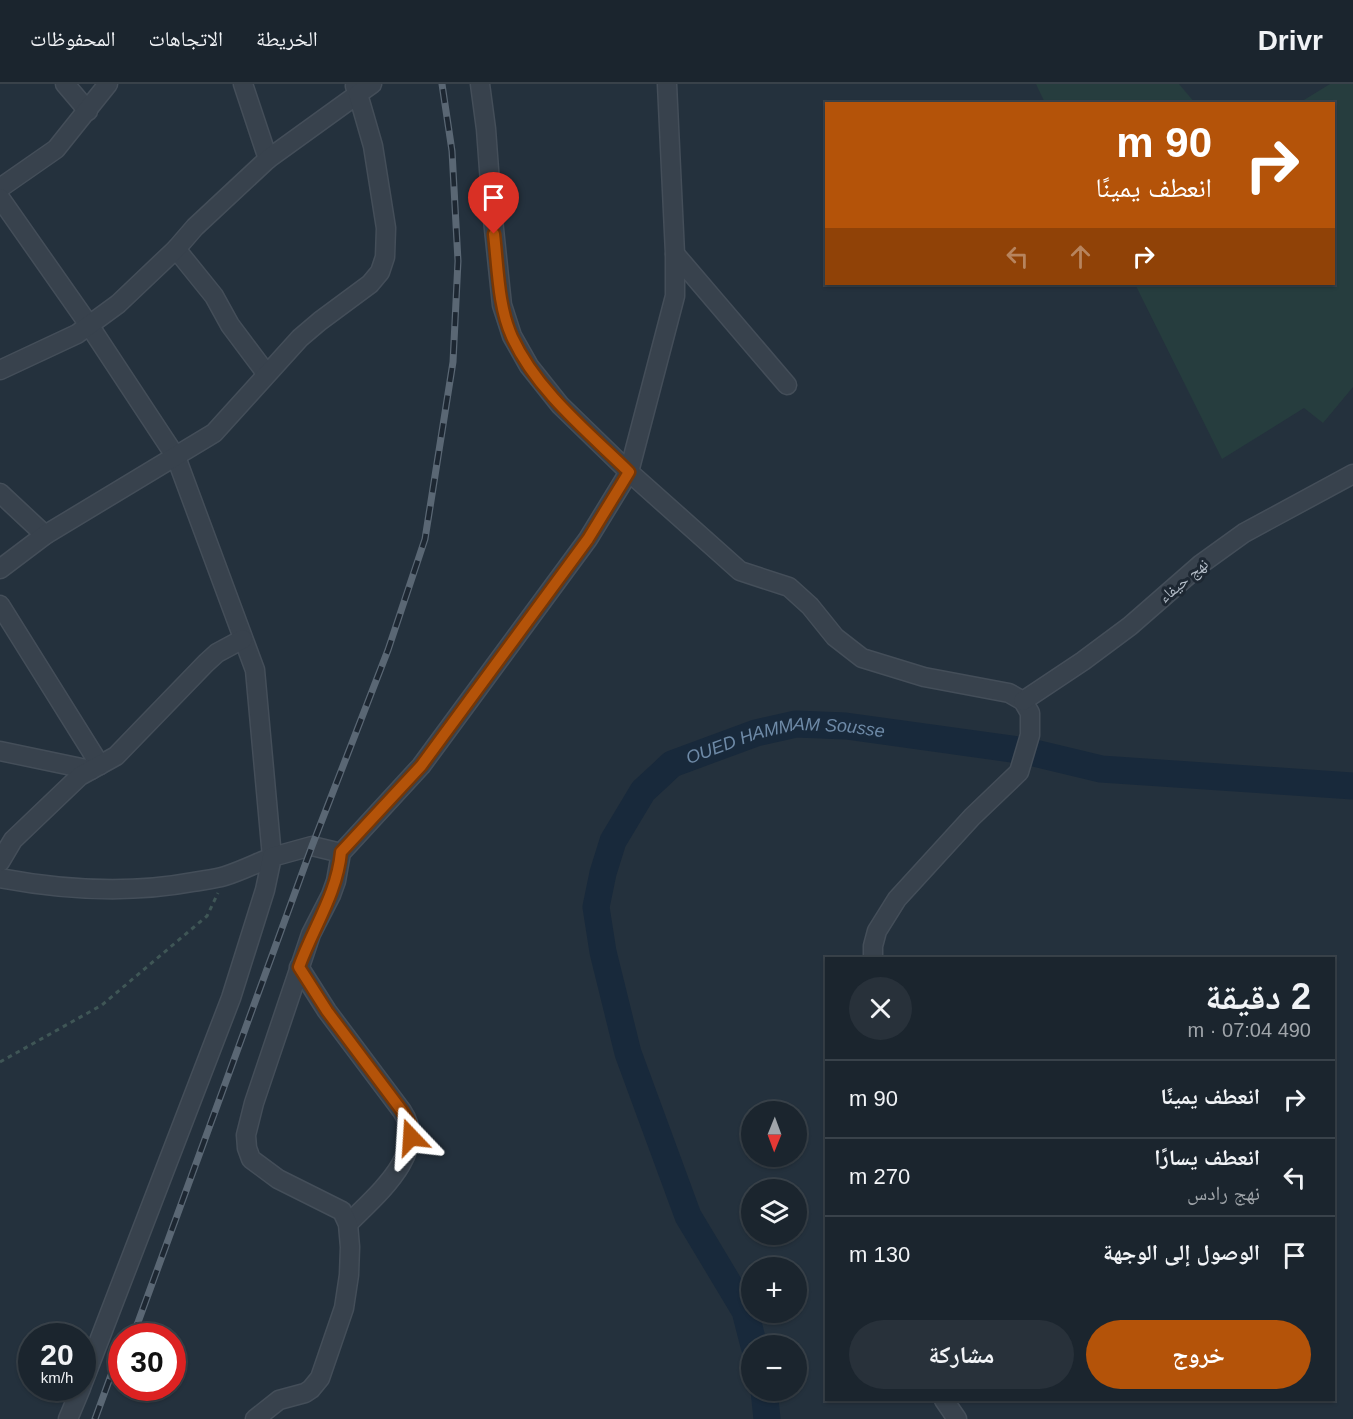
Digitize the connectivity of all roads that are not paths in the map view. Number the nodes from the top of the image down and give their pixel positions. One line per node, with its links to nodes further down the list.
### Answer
1 (65, 84): 7 (street)
2 (108, 84): 7 (street)
3 (243, 84): 8 (street)
4 (480, 84): 18 (street)
5 (667, 84): 12 (street)
6 (361, 88): 8 (street); 15 (street)
7 (87, 111): 9 (street)
8 (268, 159): 11 (street)
9 (0, 188)
10 (0, 198): 13 (street)
11 (176, 249): 13 (street); 15 (street)
12 (675, 254): 16 (street); 18 (street)
13 (89, 325): 14 (street); 17 (street)
14 (0, 370)
15 (266, 373): 17 (street)
16 (787, 385)
17 (176, 457): 21 (street); 24 (street)
18 (629, 472): 25 (street); 28 (street)
19 (1353, 474): 25 (street, نهج حيفاء)
20 (0, 493): 21 (street)
21 (45, 535): 22 (street)
22 (0, 569)
23 (0, 606): 27 (street)
24 (243, 639): 27 (street); 29 (street)
25 (1023, 701): 32 (street)
26 (0, 751): 27 (street)
27 (95, 767): 30 (street)
28 (341, 852): 29 (street); 33 (street)
29 (272, 857): 31 (street); 35 (street)
30 (0, 862)
31 (0, 878)
32 (873, 957)
33 (299, 967): 34 (street); 34 (street)
34 (348, 1224): 39 (street)
35 (96, 1350)
36 (76, 1401): 38 (street)
37 (945, 1401): 40 (street)
38 (68, 1419)
39 (255, 1419)
40 (957, 1419)

